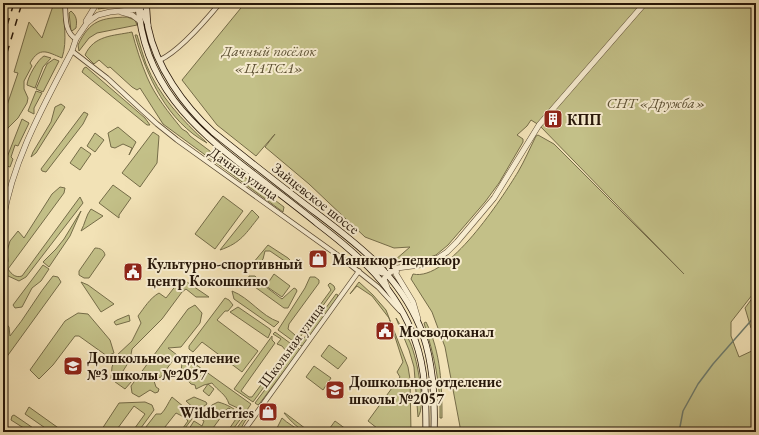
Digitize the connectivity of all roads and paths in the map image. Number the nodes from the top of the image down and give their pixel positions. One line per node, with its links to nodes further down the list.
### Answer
1 (65, 3): 10 (street)
2 (97, 3): 10 (street)
3 (146, 3): 6 (street); 9 (main road, Зайцевское шоссе)
4 (220, 3): 12 (street)
5 (645, 3): 15 (street)
6 (139, 6): 7 (street); 8 (main road, Зайцевское шоссе); 9 (street)
7 (116, 11): 8 (street); 10 (street)
8 (140, 21): 14 (main road, Зайцевское шоссе)
9 (148, 25): 12 (main road, Зайцевское шоссе)
10 (76, 39): 11 (street)
11 (72, 51): 13 (street); 16 (street, Дачная улица)
12 (160, 60): 17 (main road, Зайцевское шоссе)
13 (3, 220)
14 (359, 256): 17 (street); 18 (main road, Зайцевское шоссе)
15 (397, 268): 17 (street); 20 (street)
16 (359, 271): 19 (street, Дачная улица); 21 (street, Школьная улица)
17 (388, 274): 18 (street); 20 (main road, Зайцевское шоссе)
18 (389, 290): 19 (main road, Зайцевское шоссе)
19 (403, 313): 22 (main road, Зайцевское шоссе)
20 (421, 328): 23 (main road, Зайцевское шоссе)
21 (243, 432)
22 (426, 432)
23 (434, 432)

